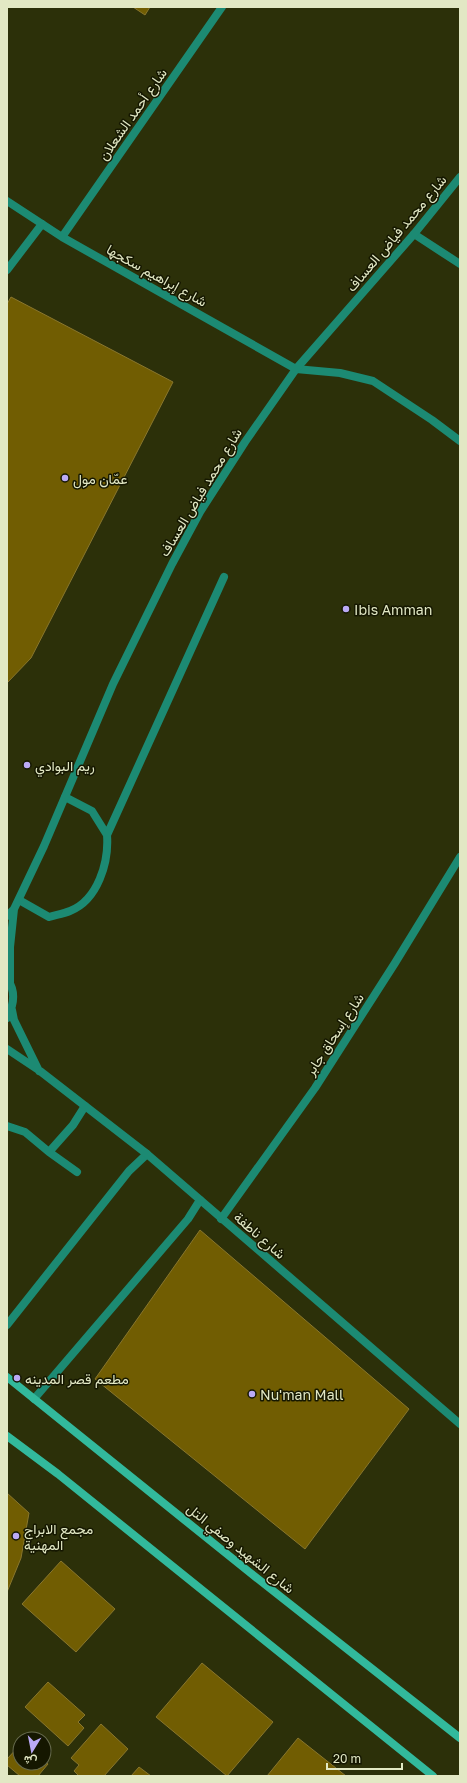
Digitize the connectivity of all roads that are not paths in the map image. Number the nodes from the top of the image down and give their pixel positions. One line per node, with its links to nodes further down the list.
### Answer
1 (222, 7): 6 (street, شارع أحمد الشعلان)
2 (460, 177): 5 (street, شارع محمد فياض العساف)
3 (7, 201): 4 (street, شارع إبراهيم سكجها)
4 (42, 224): 6 (street, شارع إبراهيم سكجها); 8 (street)
5 (414, 234): 7 (street); 9 (street, شارع محمد فياض العساف)
6 (62, 237): 9 (street, شارع إبراهيم سكجها)
7 (460, 264)
8 (7, 270)
9 (296, 369): 10 (street); 12 (street, شارع محمد فياض العساف)
10 (460, 441)
11 (224, 577): 13 (street)
12 (65, 797): 13 (street); 15 (street, شارع محمد فياض العساف)
13 (107, 835): 15 (street)
14 (460, 857): 29 (street, شارع إسحاق جابر)
15 (19, 900): 16 (street, شارع محمد فياض العساف)
16 (14, 909): 17 (street, شارع محمد فياض العساف); 18 (street, شارع محمد فياض العساف)
17 (7, 916)
18 (9, 981): 19 (street, شارع محمد فياض العساف)
19 (12, 1010): 20 (street); 22 (street, شارع ناطفة)
20 (7, 1018)
21 (7, 1049): 22 (street, شارع ناطفة)
22 (40, 1071): 23 (street, شارع ناطفة)
23 (85, 1106): 25 (street); 26 (street, شارع ناطفة)
24 (7, 1126): 25 (street)
25 (49, 1152): 27 (street)
26 (147, 1154): 28 (street, شارع ناطفة); 30 (street)
27 (77, 1172)
28 (200, 1200): 29 (street, شارع ناطفة); 32 (street)
29 (221, 1219): 33 (street, شارع ناطفة)
30 (7, 1325)
31 (7, 1377): 32 (main road, شارع الشهيد وصفي التل)
32 (34, 1399): 35 (main road, شارع الشهيد وصفي التل)
33 (460, 1424)
34 (7, 1436): 36 (main road)
35 (460, 1738)
36 (433, 1776)

